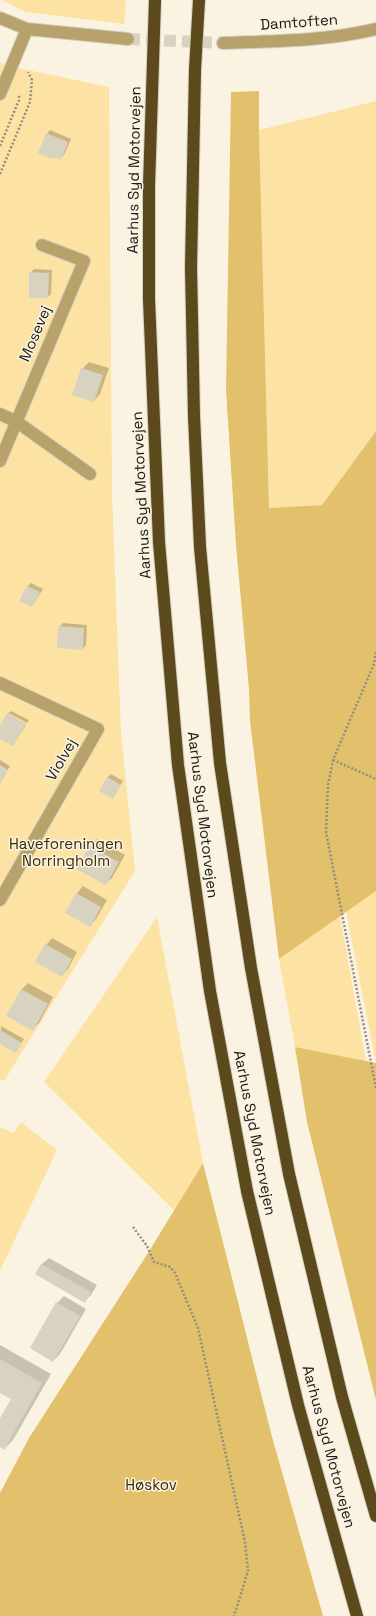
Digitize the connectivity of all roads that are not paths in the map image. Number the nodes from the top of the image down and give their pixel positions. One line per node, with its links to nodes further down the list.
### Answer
1 (155, 0): 17 (highway, Aarhus Syd Motorvejen)
2 (199, 0): 16 (highway, Aarhus Syd Motorvejen)
3 (0, 18): 4 (street)
4 (27, 29): 6 (street); 8 (street)
5 (376, 29): 7 (street, Damtoften)
6 (128, 39)
7 (223, 43)
8 (0, 94)
9 (42, 245): 11 (street, Mosevej)
10 (0, 414): 11 (street)
11 (17, 422): 12 (street, Mosevej); 13 (street)
12 (0, 461)
13 (90, 474)
14 (0, 682): 15 (street, Violvej)
15 (0, 900)
16 (376, 1516)
17 (357, 1616)

